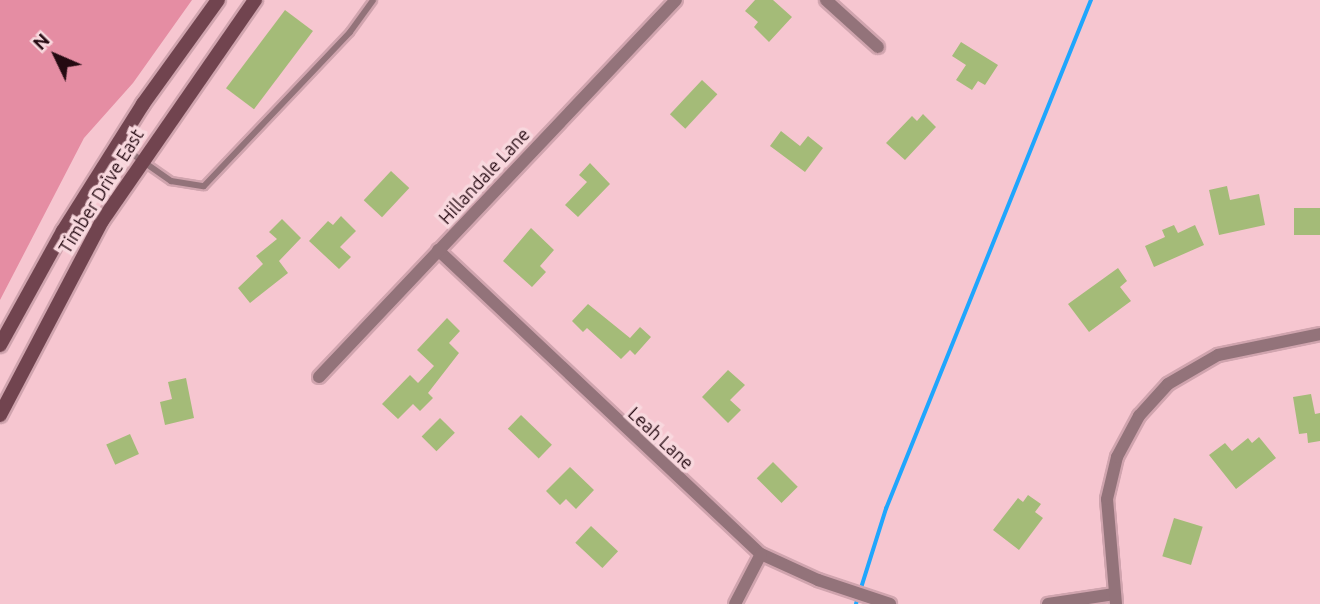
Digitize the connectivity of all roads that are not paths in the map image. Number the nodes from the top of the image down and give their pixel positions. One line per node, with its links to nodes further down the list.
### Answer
1 (218, 0): 7 (main road, Timber Drive East)
2 (255, 0): 8 (main road, Timber Drive East)
3 (373, 0): 8 (lane)
4 (676, 0): 9 (street, Hillandale Lane)
5 (826, 0): 6 (street)
6 (878, 47)
7 (118, 144): 8 (lane); 11 (main road, Timber Drive East)
8 (142, 160): 13 (main road, Timber Drive East)
9 (438, 250): 12 (street, Hillandale Lane); 14 (street, Leah Lane)
10 (1320, 334): 15 (street)
11 (0, 345)
12 (319, 377)
13 (0, 415)
14 (761, 554): 16 (street); 17 (street, Leah Lane)
15 (1115, 599): 18 (street)
16 (735, 604)
17 (890, 604)
18 (1048, 604)

